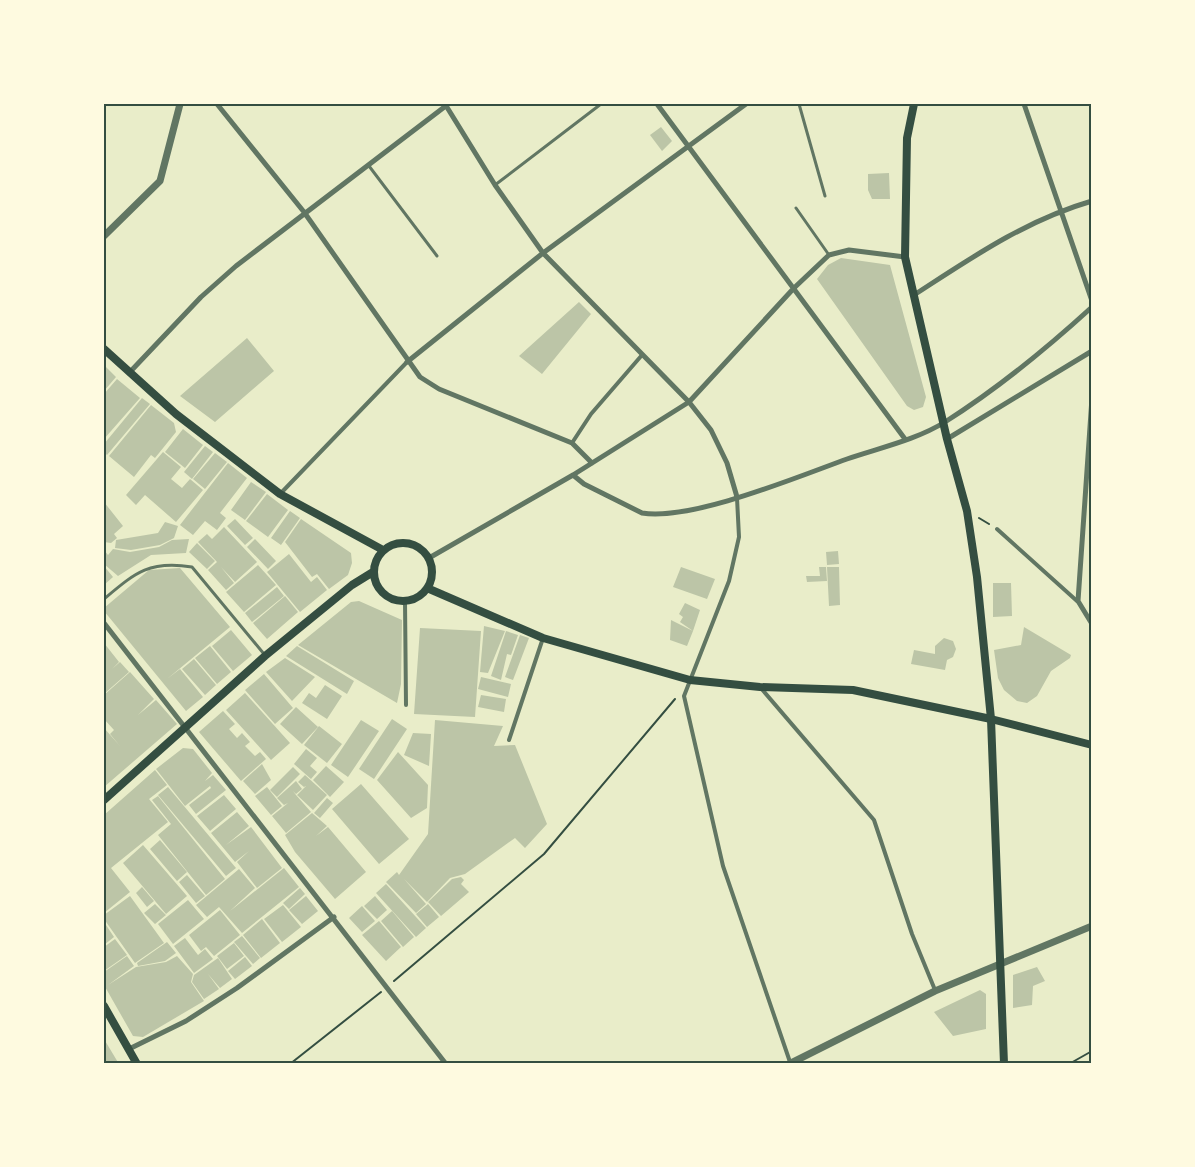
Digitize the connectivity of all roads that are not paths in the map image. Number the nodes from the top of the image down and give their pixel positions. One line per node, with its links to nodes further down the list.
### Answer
1 (180, 104): 18 (street)
2 (217, 104): 17 (street)
3 (447, 104): 11 (street); 12 (street)
4 (601, 104): 12 (lane)
5 (657, 104): 10 (street)
6 (746, 104): 10 (street)
7 (799, 104): 13 (lane)
8 (914, 104): 22 (main road)
9 (1024, 104): 16 (street)
10 (688, 145): 19 (street); 23 (street)
11 (368, 164): 17 (street); 21 (lane)
12 (495, 185): 19 (street)
13 (825, 196)
14 (1092, 201): 16 (street)
15 (796, 208): 20 (lane)
16 (1059, 211): 24 (street); 25 (street)
17 (304, 212): 30 (street); 31 (street)
18 (104, 236)
19 (543, 253): 29 (street); 30 (street)
20 (829, 255): 22 (street); 23 (street)
21 (437, 256)
22 (905, 257): 24 (main road)
23 (794, 288): 33 (street); 35 (street)
24 (913, 295): 34 (main road)
25 (1092, 301)
26 (1092, 307): 34 (street)
27 (104, 350): 31 (main road)
28 (1092, 351): 36 (street)
29 (642, 355): 33 (street); 37 (street)
30 (407, 362): 37 (street); 40 (street)
31 (129, 373): 40 (main road)
32 (1092, 398): 49 (street)
33 (689, 402): 38 (street); 41 (street)
34 (943, 423): 35 (street); 36 (main road)
35 (905, 439): 41 (street)
36 (947, 439): 57 (main road)
37 (572, 443): 38 (street)
38 (592, 463): 39 (street)
39 (573, 475): 41 (street); 44 (street)
40 (280, 494): 43 (main road)
41 (737, 497): 54 (street)
42 (997, 529): 49 (street)
43 (383, 550): 44 (main road); 45 (main road)
44 (429, 558): 46 (main road)
45 (373, 572): 48 (main road); 53 (main road)
46 (428, 588): 48 (main road); 52 (main road)
47 (104, 599): 53 (lane)
48 (405, 601): 56 (street)
49 (1078, 602): 51 (street)
50 (104, 623): 58 (street)
51 (1092, 624)
52 (543, 638): 54 (main road); 59 (street)
53 (265, 656): 58 (main road)
54 (690, 680): 55 (main road); 68 (street)
55 (760, 687): 57 (main road); 65 (street)
56 (406, 705)
57 (991, 719): 60 (main road); 64 (main road)
58 (182, 728): 61 (main road); 62 (street)
59 (509, 740)
60 (1092, 745)
61 (104, 800)
62 (334, 917): 67 (street); 70 (street)
63 (1092, 926): 64 (street)
64 (999, 964): 65 (street); 71 (main road)
65 (935, 991): 68 (street)
66 (104, 1005): 67 (main road)
67 (129, 1049): 69 (main road)
68 (790, 1063)
69 (137, 1064)
70 (446, 1064)
71 (1004, 1064)

